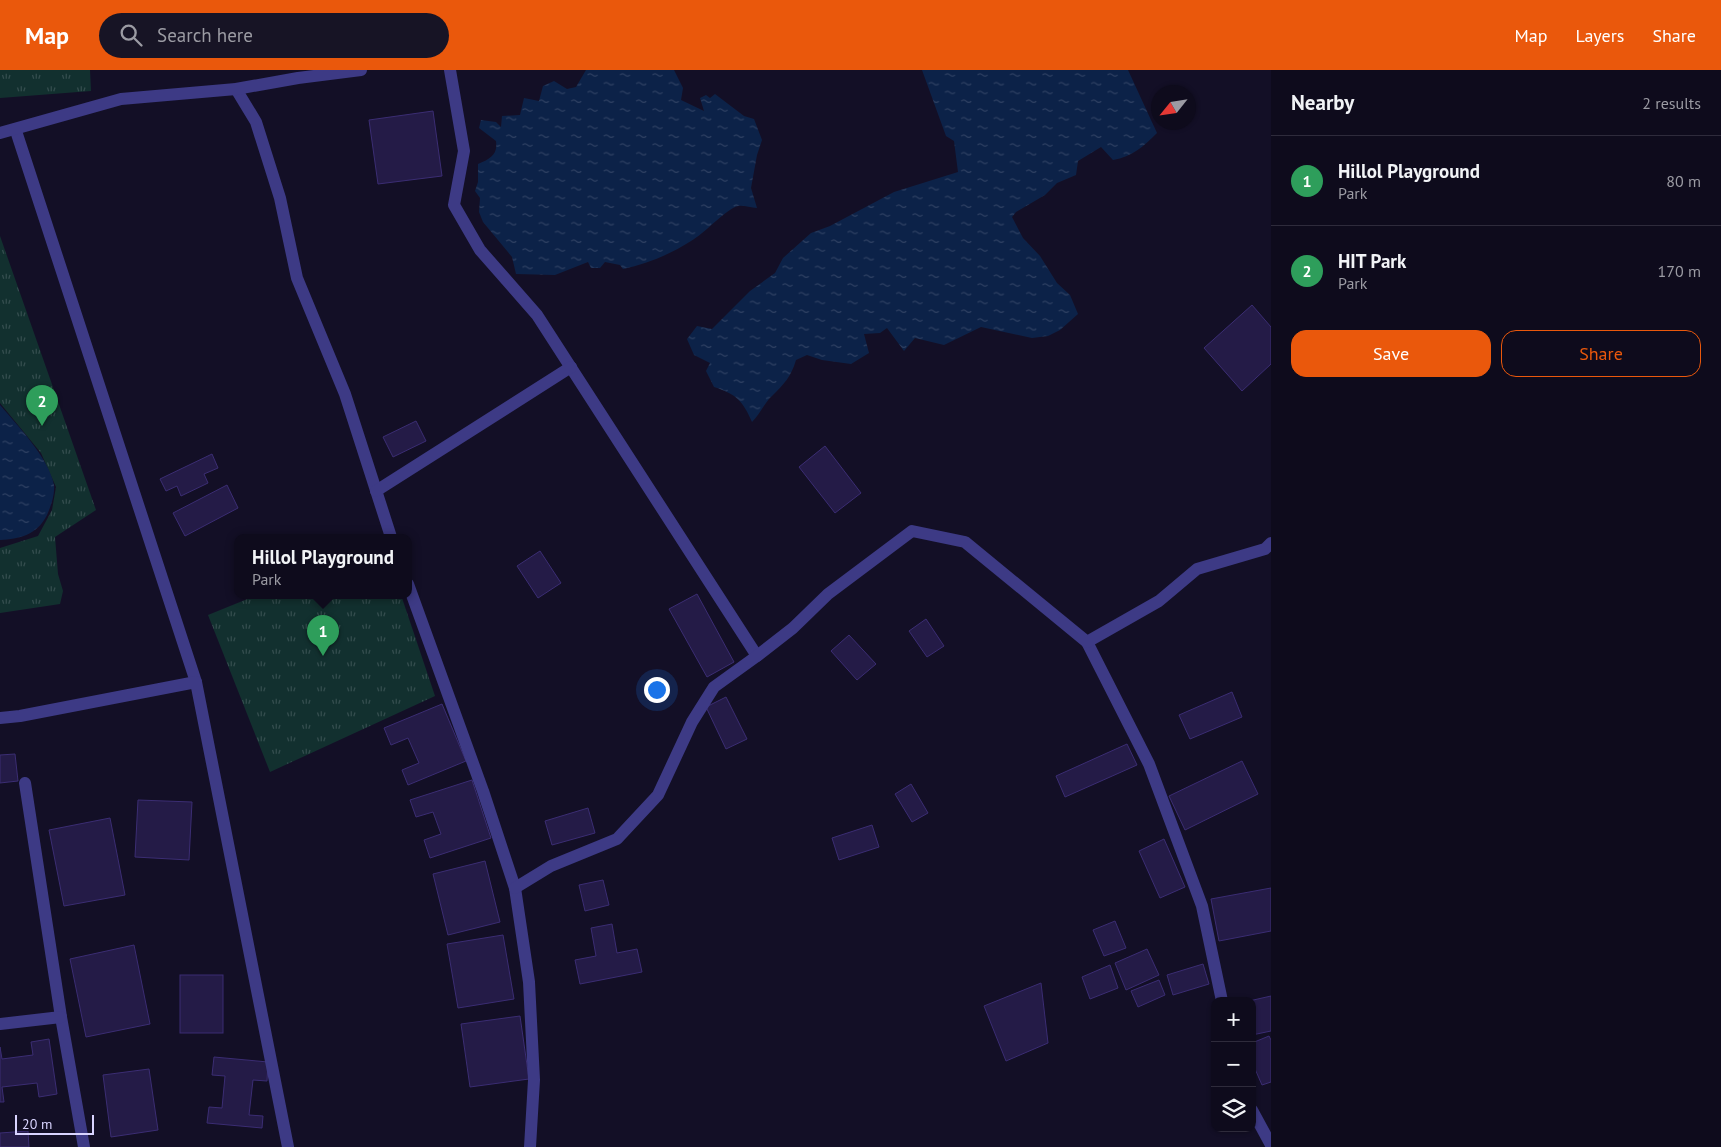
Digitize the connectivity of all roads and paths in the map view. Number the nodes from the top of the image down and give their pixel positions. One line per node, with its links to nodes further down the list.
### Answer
1 (361, 70): 3 (street)
2 (450, 70): 6 (street)
3 (236, 89): 4 (street); 7 (street)
4 (16, 131): 5 (street); 13 (street)
5 (0, 134)
6 (571, 367): 7 (street); 12 (street)
7 (376, 491): 8 (street)
8 (390, 534)
9 (1271, 542): 11 (street)
10 (412, 595): 16 (street)
11 (1088, 642): 12 (street); 17 (street)
12 (757, 656): 16 (street)
13 (196, 682): 14 (street); 23 (street)
14 (0, 718)
15 (25, 783): 18 (street)
16 (515, 888): 24 (street)
17 (1221, 997)
18 (61, 1017): 19 (street); 22 (street)
19 (0, 1024)
20 (1256, 1117): 21 (street)
21 (1271, 1145)
22 (84, 1147)
23 (288, 1147)
24 (530, 1147)

